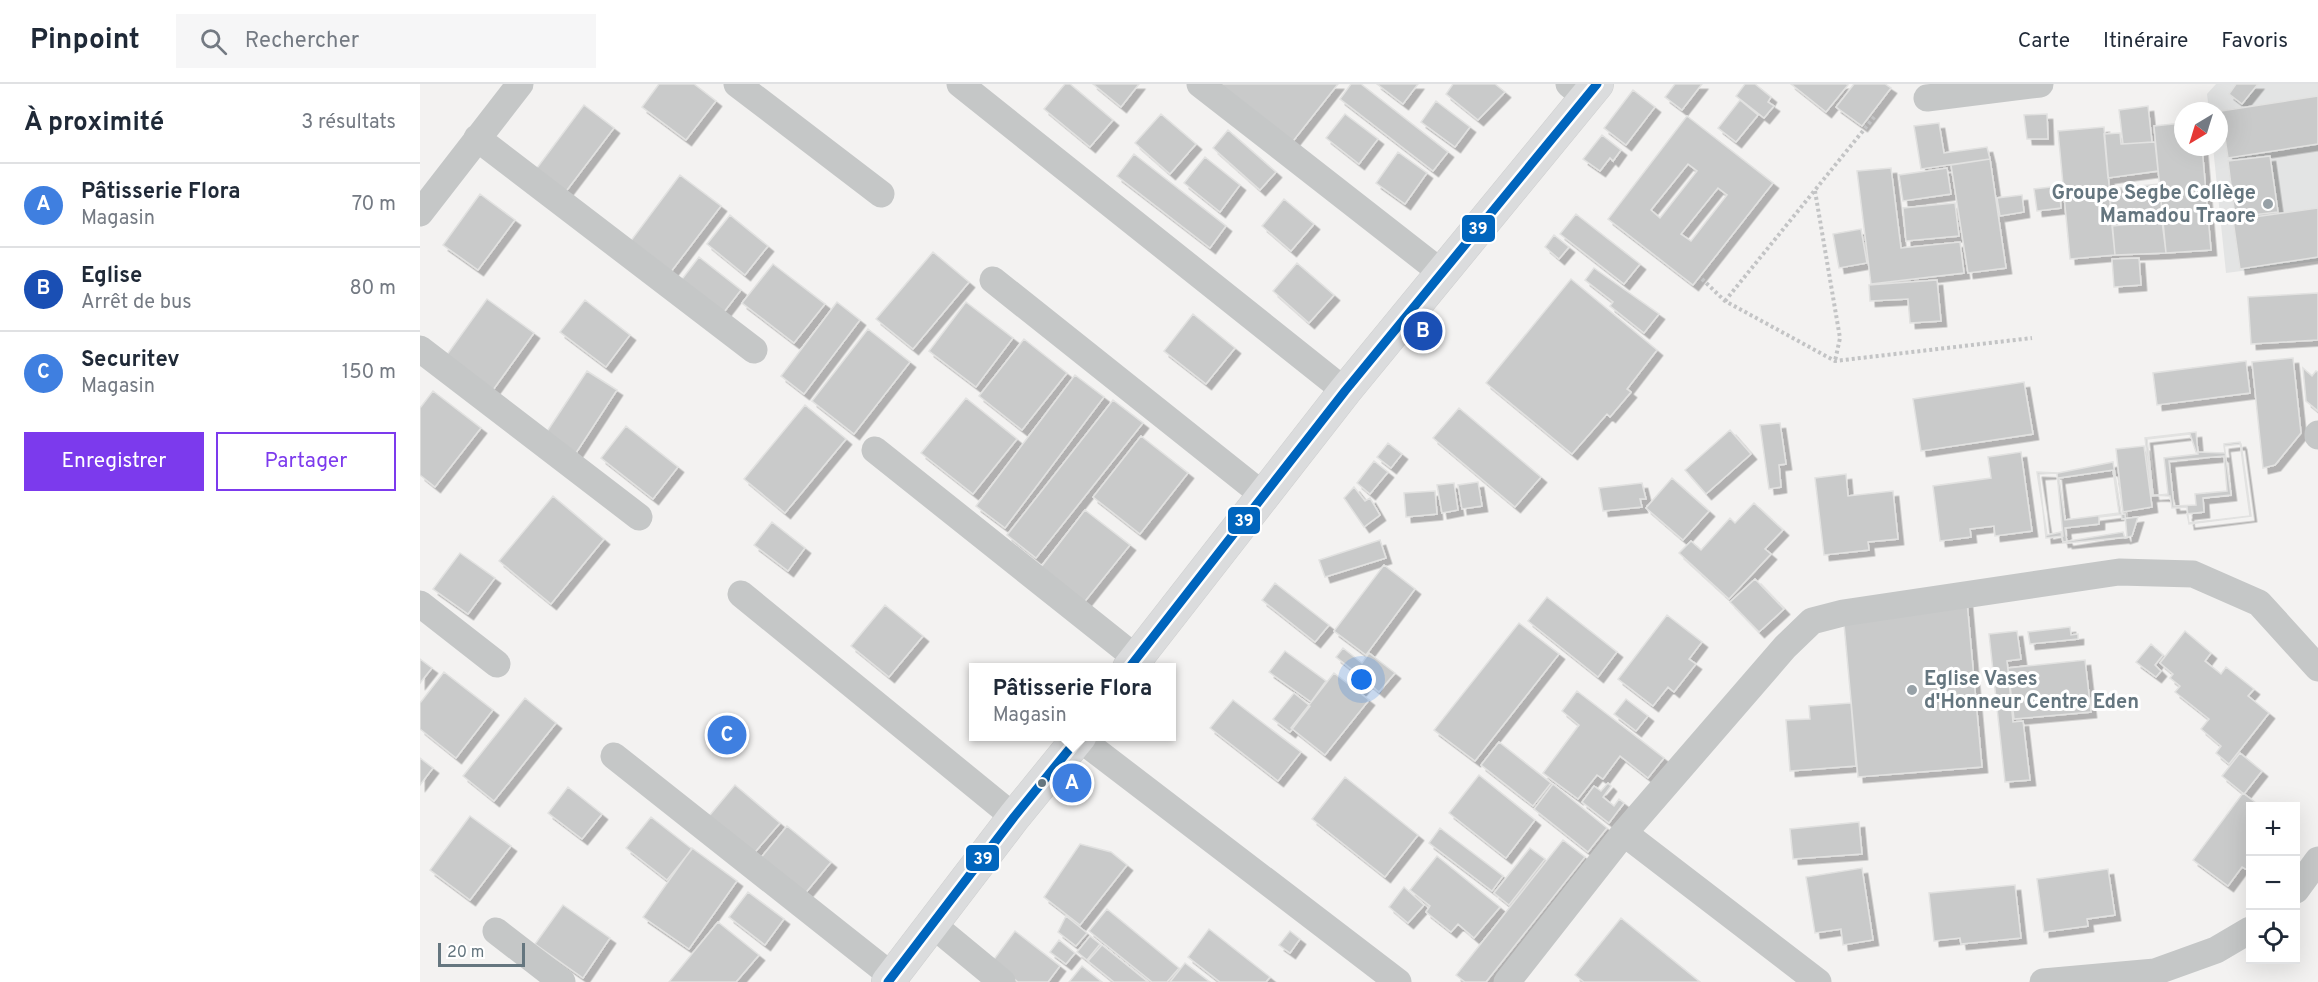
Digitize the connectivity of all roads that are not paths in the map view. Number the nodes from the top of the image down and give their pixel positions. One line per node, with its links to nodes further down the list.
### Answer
1 (520, 84): 8 (street)
2 (737, 84): 9 (street)
3 (960, 84): 15 (street)
4 (1200, 84): 11 (street)
5 (2040, 84): 7 (street)
6 (1584, 89): 11 (street)
7 (1927, 98)
8 (477, 138): 10 (street); 14 (street)
9 (881, 194)
10 (420, 213)
11 (1442, 273): 15 (street)
12 (993, 280): 17 (street)
13 (420, 349): 18 (street)
14 (754, 350)
15 (1345, 391): 17 (street)
16 (875, 450): 21 (street)
17 (1263, 495): 21 (street)
18 (639, 517)
19 (741, 594): 27 (street)
20 (420, 604): 22 (street)
21 (1133, 663)
22 (497, 664)
23 (2318, 668): 28 (street)
24 (1077, 741): 27 (street)
25 (1085, 741): 37 (street)
26 (614, 756): 34 (street)
27 (1014, 817): 31 (street)
28 (1624, 833): 38 (street); 39 (street)
29 (2318, 860): 30 (street)
30 (2300, 883)
31 (933, 925): 34 (street); 36 (street)
32 (496, 931): 35 (street)
33 (2246, 932): 40 (street)
34 (890, 979)
35 (562, 982)
36 (1002, 982)
37 (1398, 982)
38 (1508, 982)
39 (1818, 982)
40 (2043, 982)

